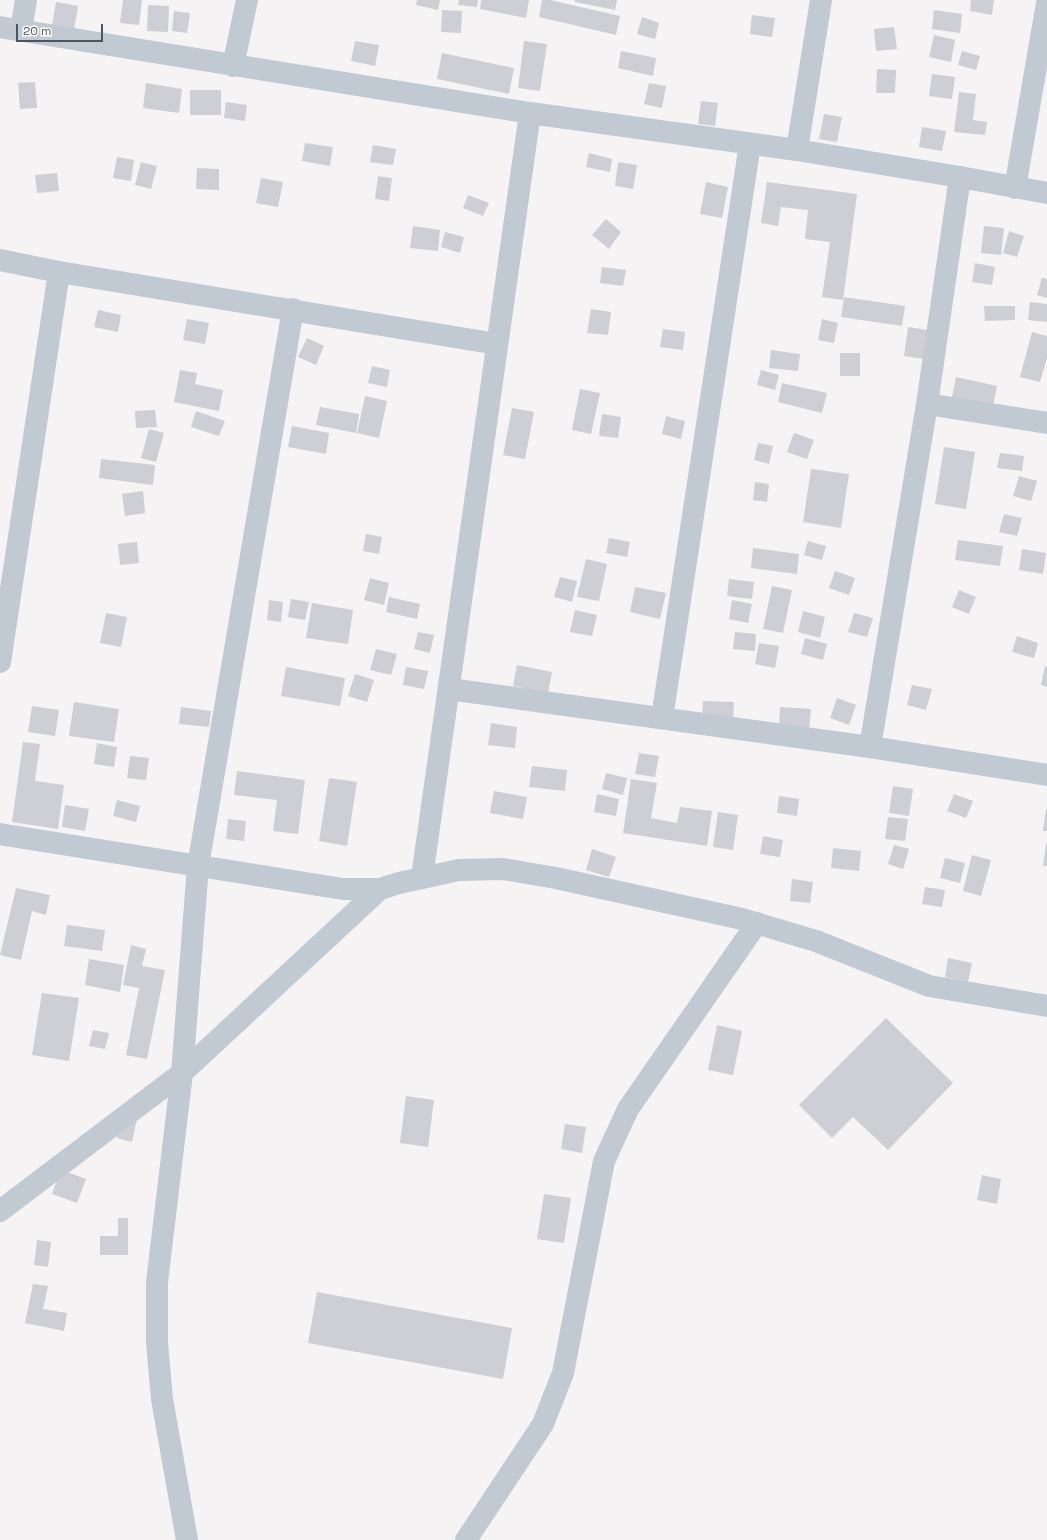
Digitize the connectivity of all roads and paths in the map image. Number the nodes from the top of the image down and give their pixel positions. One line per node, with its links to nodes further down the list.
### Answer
1 (26, 0): 6 (street)
2 (247, 0): 7 (street)
3 (821, 0): 10 (street)
4 (1047, 3): 12 (street)
5 (0, 27): 6 (street)
6 (21, 30): 7 (street)
7 (233, 66): 8 (street)
8 (530, 113): 9 (street); 17 (street)
9 (750, 144): 10 (street); 23 (street)
10 (797, 150): 11 (street)
11 (960, 177): 12 (street); 18 (street)
12 (1015, 188): 13 (street)
13 (1047, 193)
14 (0, 260): 15 (street)
15 (59, 272): 16 (street); 20 (street)
16 (294, 310): 17 (street); 27 (street)
17 (497, 344): 22 (street)
18 (927, 404): 19 (street); 24 (street)
19 (1047, 423)
20 (3, 617): 21 (street)
21 (0, 662)
22 (449, 689): 23 (street); 28 (street)
23 (662, 718): 24 (street)
24 (870, 748): 25 (street)
25 (1047, 776)
26 (0, 834): 27 (street)
27 (198, 866): 29 (street); 32 (street)
28 (422, 877): 29 (street); 30 (street)
29 (380, 889): 32 (street)
30 (757, 923): 31 (street); 35 (street)
31 (1047, 1006)
32 (182, 1073): 33 (street); 34 (street)
33 (0, 1211)
34 (188, 1540)
35 (466, 1540)

